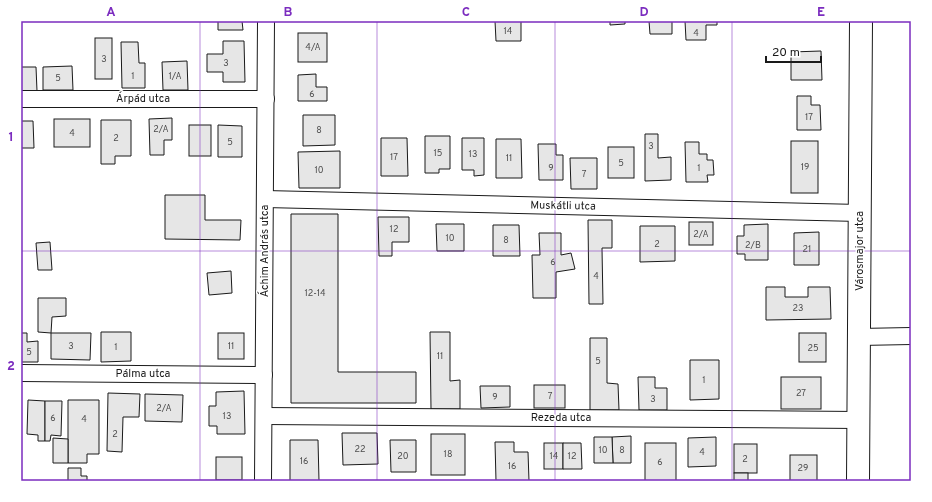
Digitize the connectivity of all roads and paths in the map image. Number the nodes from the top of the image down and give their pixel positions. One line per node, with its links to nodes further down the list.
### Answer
1 (266, 21): 4 (street, Áchim András utca)
2 (861, 21): 6 (street, Városmajor utca)
3 (21, 99): 4 (street, Árpád utca)
4 (266, 99): 5 (street, Áchim András utca)
5 (265, 199): 6 (street, Muskátli utca); 10 (street, Áchim András utca)
6 (860, 213): 8 (street, Városmajor utca)
7 (911, 336): 8 (street)
8 (859, 337): 12 (street, Városmajor utca)
9 (21, 373): 10 (street, Pálma utca)
10 (264, 375): 11 (street, Áchim András utca)
11 (264, 416): 12 (street, Rezeda utca); 13 (street, Áchim András utca)
12 (859, 420): 14 (street, Városmajor utca)
13 (263, 481)
14 (858, 481)

